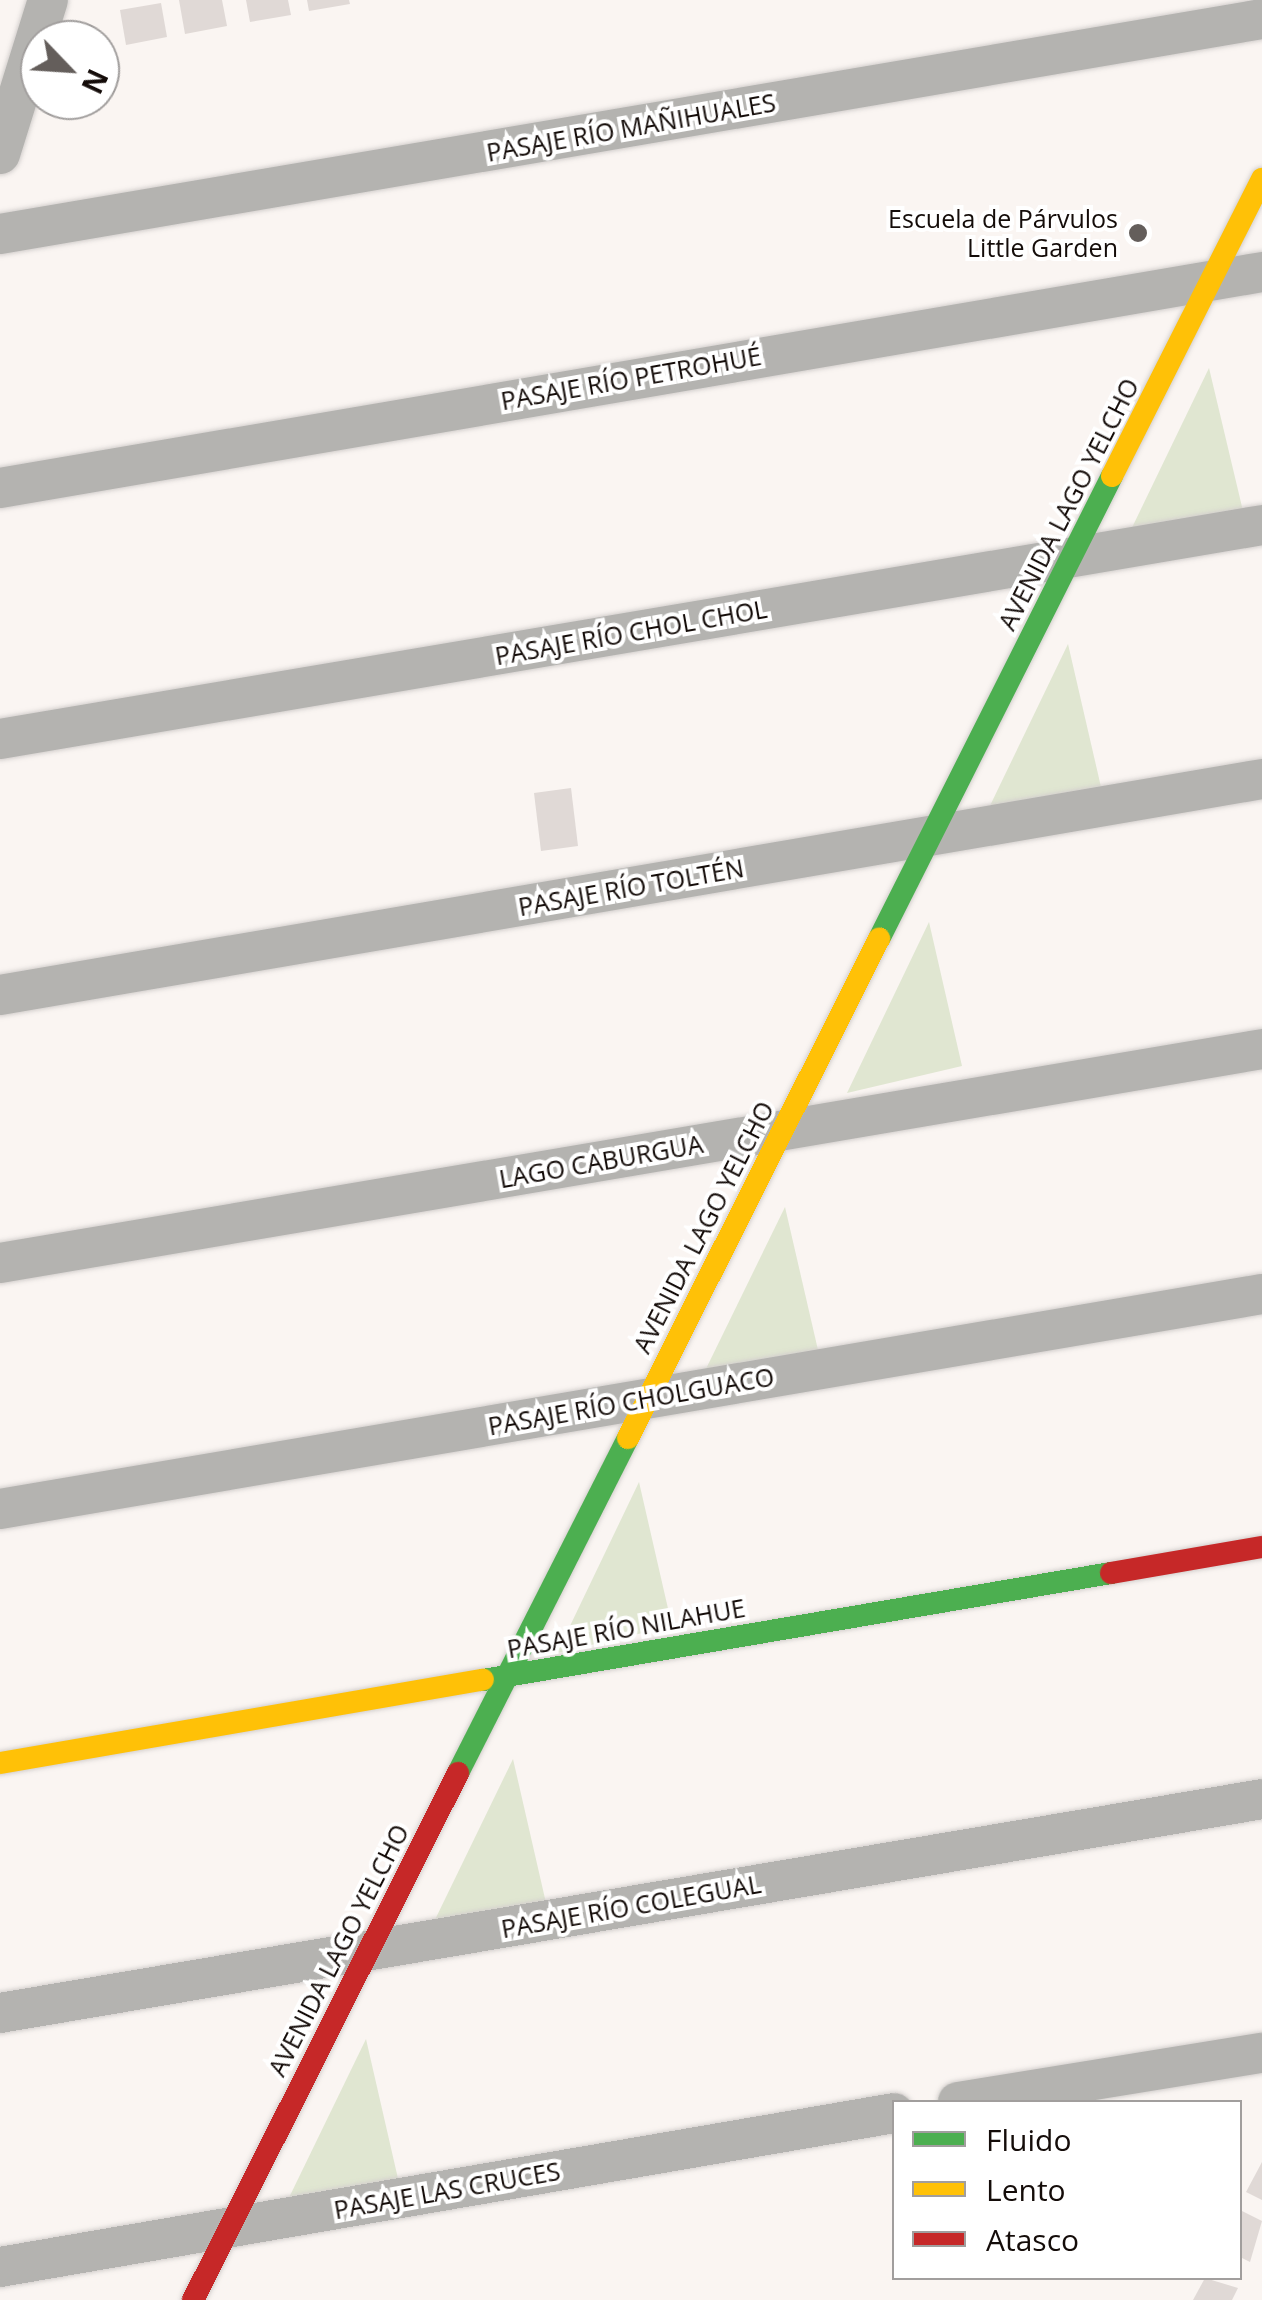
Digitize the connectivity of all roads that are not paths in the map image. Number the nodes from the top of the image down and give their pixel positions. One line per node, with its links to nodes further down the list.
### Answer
1 (48, 0): 3 (street)
2 (1262, 19): 5 (street, PASAJE RÍO MAÑIHUALES)
3 (0, 154)
4 (1262, 179): 7 (street, AVENIDA LAGO YELCHO)
5 (0, 234)
6 (1262, 272): 7 (street, PASAJE RÍO PETROHUÉ)
7 (1210, 282): 8 (street, PASAJE RÍO PETROHUÉ); 10 (street, AVENIDA LAGO YELCHO)
8 (0, 488)
9 (1262, 525): 10 (street, PASAJE RÍO CHOL CHOL)
10 (1071, 557): 11 (street, PASAJE RÍO CHOL CHOL); 13 (street, AVENIDA LAGO YELCHO)
11 (0, 740)
12 (1262, 779): 13 (street, PASAJE RÍO TOLTÉN)
13 (931, 836): 14 (street, PASAJE RÍO TOLTÉN); 16 (street, AVENIDA LAGO YELCHO)
14 (0, 995)
15 (1262, 1048): 16 (street, LAGO CABURGUA)
16 (783, 1130): 17 (street, LAGO CABURGUA); 19 (street, AVENIDA LAGO YELCHO)
17 (0, 1264)
18 (1262, 1294): 19 (street, PASAJE RÍO CHOLGUACO)
19 (647, 1398): 20 (street, PASAJE RÍO CHOLGUACO); 22 (street, AVENIDA LAGO YELCHO)
20 (0, 1509)
21 (1262, 1548): 22 (street, PASAJE RÍO NILAHUE)
22 (507, 1676): 23 (street, PASAJE RÍO NILAHUE); 25 (street, AVENIDA LAGO YELCHO)
23 (0, 1762)
24 (1262, 1799): 25 (street, PASAJE RÍO COLEGUAL)
25 (369, 1950): 26 (street, PASAJE RÍO COLEGUAL); 30 (street, AVENIDA LAGO YELCHO)
26 (0, 2012)
27 (1262, 2052): 28 (street)
28 (970, 2100)
29 (892, 2114): 30 (street, PASAJE LAS CRUCES)
30 (230, 2227): 31 (street, PASAJE LAS CRUCES); 32 (street, AVENIDA LAGO YELCHO)
31 (0, 2266)
32 (193, 2300)

